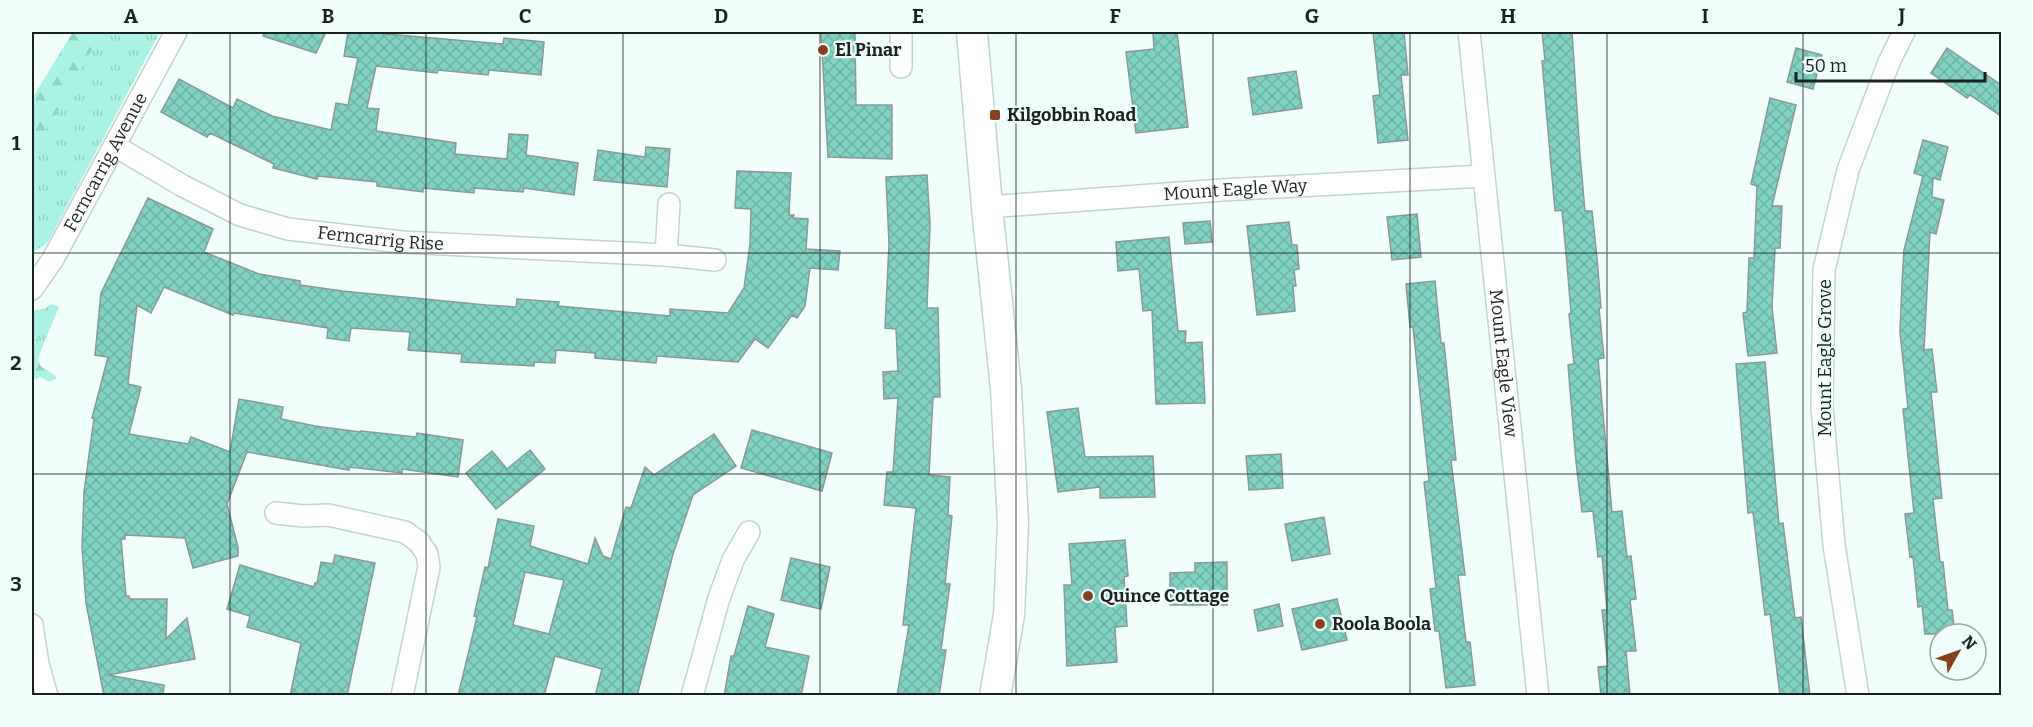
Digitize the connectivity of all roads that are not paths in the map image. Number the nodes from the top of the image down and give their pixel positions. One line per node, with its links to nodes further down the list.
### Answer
1 (176, 32): 7 (street, Ferncarrig Avenue)
2 (902, 32): 6 (street)
3 (972, 32): 10 (street)
4 (1469, 32): 8 (street, Mount Eagle View)
5 (1904, 32): 22 (street, Mount Eagle Grove)
6 (901, 67)
7 (115, 146): 11 (street, Ferncarrig Rise); 13 (street, Ferncarrig Avenue)
8 (1484, 176): 10 (street, Mount Eagle Way); 21 (street, Mount Eagle View)
9 (669, 204): 11 (street)
10 (987, 207): 20 (street)
11 (666, 255): 12 (street, Ferncarrig Rise)
12 (715, 260)
13 (32, 289)
14 (276, 513): 18 (street)
15 (749, 532): 19 (street)
16 (32, 625): 17 (street)
17 (47, 696)
18 (402, 696)
19 (692, 696)
20 (995, 696)
21 (1538, 696)
22 (1858, 696)

